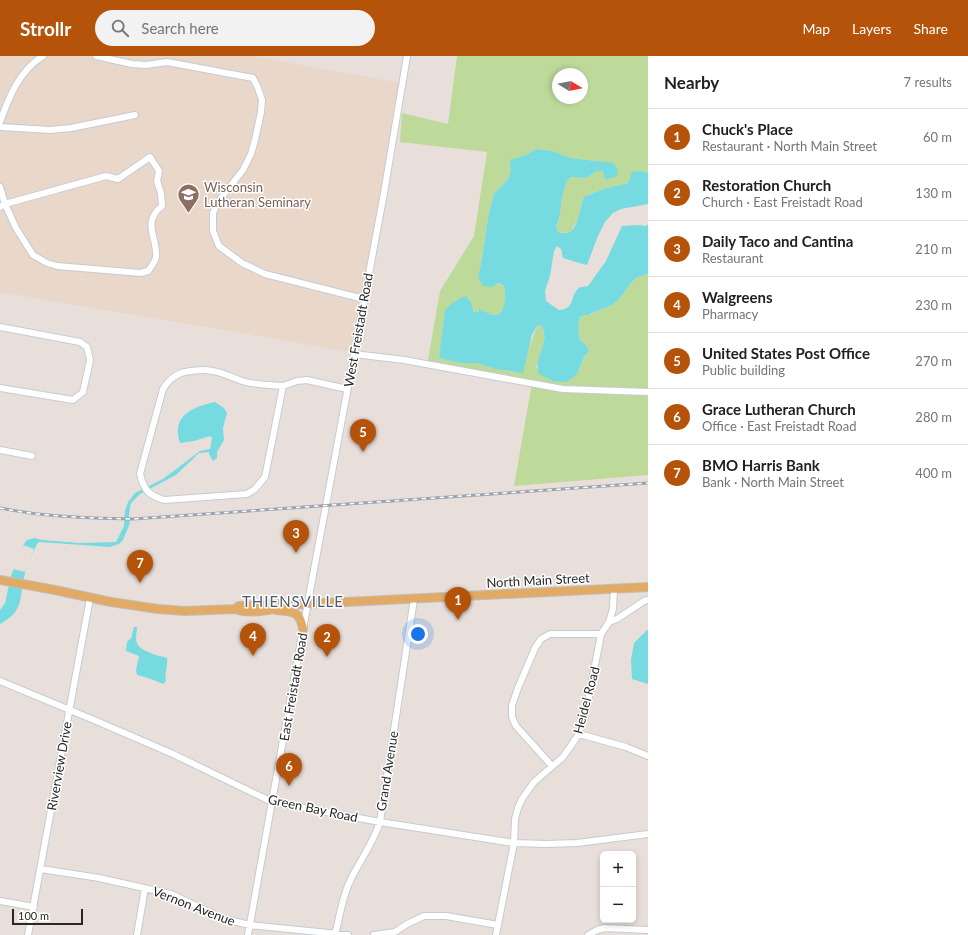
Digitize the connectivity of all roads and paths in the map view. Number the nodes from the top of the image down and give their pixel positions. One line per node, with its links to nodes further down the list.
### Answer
1 (43, 56): 5 (street)
2 (96, 56): 9 (street)
3 (407, 56): 9 (street, West Freistadt Road)
4 (135, 115): 6 (street)
5 (0, 122)
6 (0, 127)
7 (0, 187): 8 (street)
8 (3, 206): 8 (street)
9 (364, 299): 11 (street, West Freistadt Road)
10 (0, 327): 13 (street)
11 (354, 354): 14 (street, West Freistadt Road); 15 (street)
12 (283, 386): 12 (street); 14 (street)
13 (0, 388)
14 (347, 389): 24 (street, West Freistadt Road)
15 (648, 392)
16 (0, 450): 17 (street)
17 (32, 456)
18 (3, 580): 21 (main road, North Main Street)
19 (648, 586): 20 (main road, North Main Street)
20 (614, 588): 22 (main road, North Main Street); 28 (street, Heidel Road)
21 (90, 598): 26 (main road, North Main Street); 32 (street, Riverview Drive)
22 (414, 599): 24 (main road, North Main Street); 37 (street, Grand Avenue)
23 (648, 600): 28 (street)
24 (308, 604): 25 (main road, North Main Street); 29 (street, East Freistadt Road)
25 (286, 605): 26 (main road, North Main Street); 27 (main road, North Main Street)
26 (235, 609): 27 (main road, North Main Street)
27 (275, 610): 29 (main road)
28 (609, 622): 30 (street, Heidel Road)
29 (303, 629): 36 (street, East Freistadt Road)
30 (601, 634): 33 (street, Heidel Road); 35 (street)
31 (0, 682): 32 (street, Green Bay Road)
32 (69, 710): 36 (street, Green Bay Road); 40 (street, Riverview Drive)
33 (579, 734): 34 (street); 35 (street, Heidel Road)
34 (648, 756)
35 (552, 766): 39 (street, Heidel Road)
36 (272, 802): 37 (street, Green Bay Road); 44 (street, East Freistadt Road)
37 (380, 822): 39 (street, Green Bay Road); 51 (street, Grand Avenue)
38 (648, 834): 39 (street, Green Bay Road)
39 (514, 843): 45 (street, Heidel Road)
40 (41, 869): 41 (street, Vernon Avenue); 43 (street, Riverview Drive)
41 (145, 888): 44 (street, Vernon Avenue); 49 (street)
42 (0, 901): 43 (street)
43 (34, 907): 48 (street, Riverview Drive)
44 (250, 925): 50 (street, East Freistadt Road); 51 (street, Vernon Avenue)
45 (498, 925): 47 (street); 54 (street, Heidel Road)
46 (648, 930): 55 (street)
47 (395, 934): 53 (street)
48 (28, 935)
49 (137, 935)
50 (248, 935)
51 (335, 935): 52 (street, Vernon Avenue)
52 (348, 935)
53 (374, 935)
54 (496, 935)
55 (588, 935)

